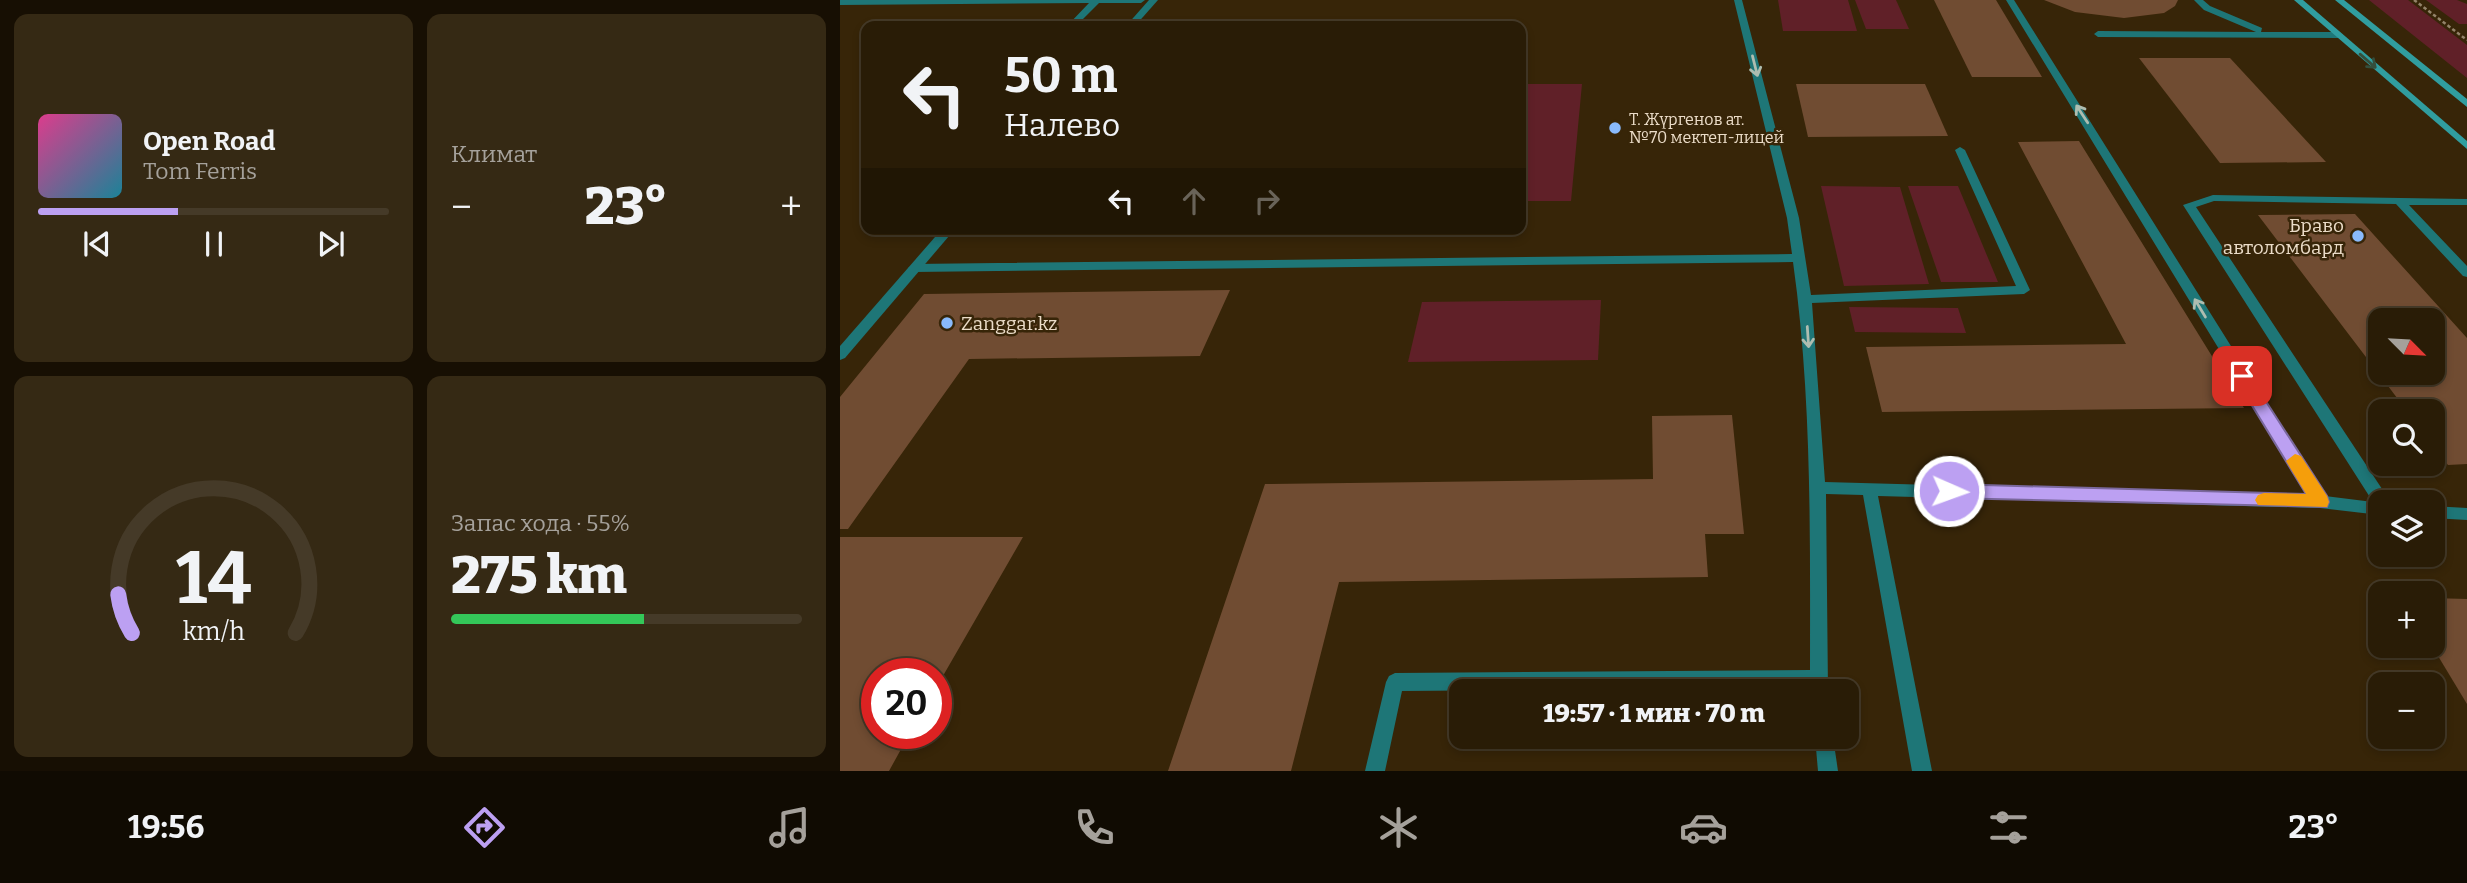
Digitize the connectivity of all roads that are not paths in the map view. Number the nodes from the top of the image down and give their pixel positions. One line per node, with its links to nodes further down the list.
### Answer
1 (1141, 0): 8 (street)
2 (1154, 0): 11 (street)
3 (1738, 0): 21 (street, one-way to 21)
4 (2010, 0): 29 (street, one-way to 4)
5 (2198, 0): 13 (street)
6 (2298, 0): 14 (main road)
7 (2339, 0): 15 (main road)
8 (1096, 1): 9 (street); 10 (street)
9 (840, 2)
10 (1076, 21)
11 (1135, 21)
12 (2098, 34): 13 (street)
13 (2275, 35): 14 (street)
14 (2339, 35): 16 (main road, one-way to 16)
15 (2467, 104)
16 (2467, 146)
17 (1960, 150): 24 (street)
18 (2399, 201): 19 (street); 23 (street); 28 (street)
19 (2467, 202)
20 (944, 235): 22 (street)
21 (1799, 258): 22 (street); 24 (street)
22 (914, 268): 25 (street)
23 (2467, 273)
24 (1805, 299): 26 (street, one-way to 26)
25 (840, 355)
26 (1818, 488): 27 (street); 33 (street)
27 (1869, 488): 29 (street); 38 (street)
28 (2374, 490)
29 (2320, 502): 30 (street)
30 (2368, 508)
31 (2445, 513): 32 (street)
32 (2467, 514)
33 (1818, 679)
34 (1449, 682): 36 (street)
35 (1825, 749): 37 (street)
36 (1375, 771)
37 (1828, 771)
38 (1922, 771)

